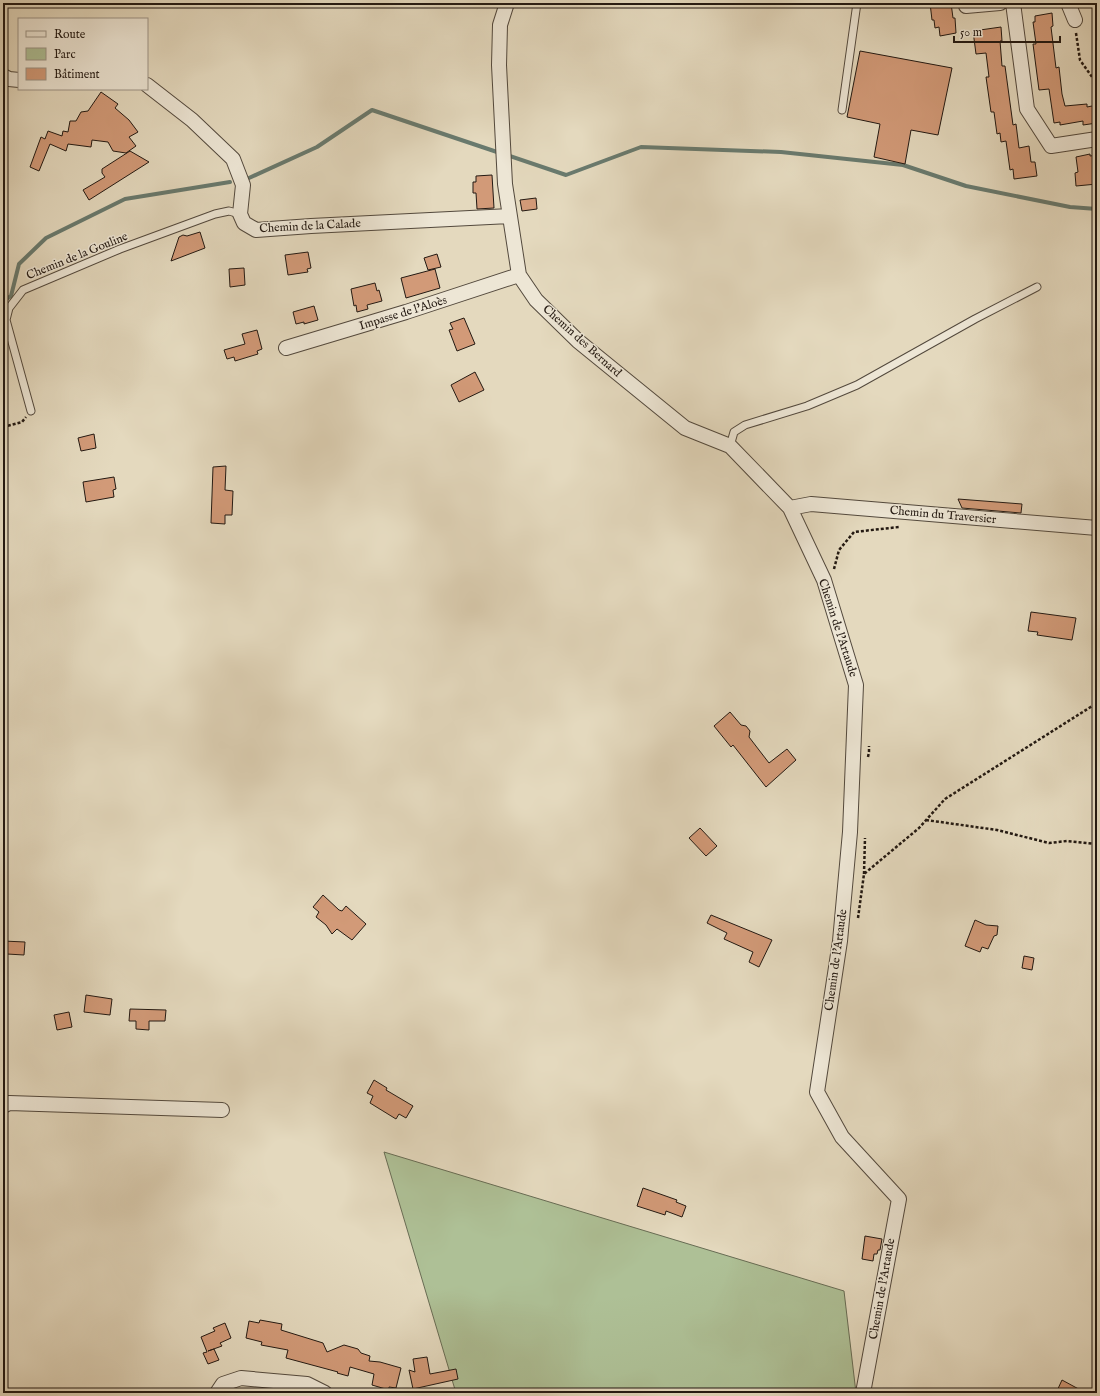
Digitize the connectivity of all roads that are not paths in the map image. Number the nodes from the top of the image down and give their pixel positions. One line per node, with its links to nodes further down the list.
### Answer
1 (507, 3): 14 (street, Chemin des Bernard)
2 (857, 3): 11 (lane)
3 (1000, 3): 6 (street)
4 (1013, 3): 12 (street)
5 (1068, 3): 7 (street)
6 (966, 6)
7 (1075, 20)
8 (3, 76): 9 (street)
9 (18, 80)
10 (148, 86): 13 (street)
11 (842, 110)
12 (1097, 139)
13 (240, 214): 14 (street, Chemin de la Calade); 18 (lane, Chemin de la Gouline)
14 (510, 216): 15 (street, Chemin des Bernard)
15 (520, 275): 17 (street, Impasse de l'Aloès); 19 (street, Chemin des Bernard)
16 (1037, 286): 19 (lane)
17 (286, 348)
18 (31, 411)
19 (730, 446): 20 (street, Chemin des Bernard)
20 (790, 508): 21 (street, Chemin du Traversier); 26 (street, Chemin de l'Artaude)
21 (1097, 528)
22 (3, 1106): 23 (street)
23 (222, 1110)
24 (217, 1393): 25 (street)
25 (326, 1393)
26 (863, 1393)

